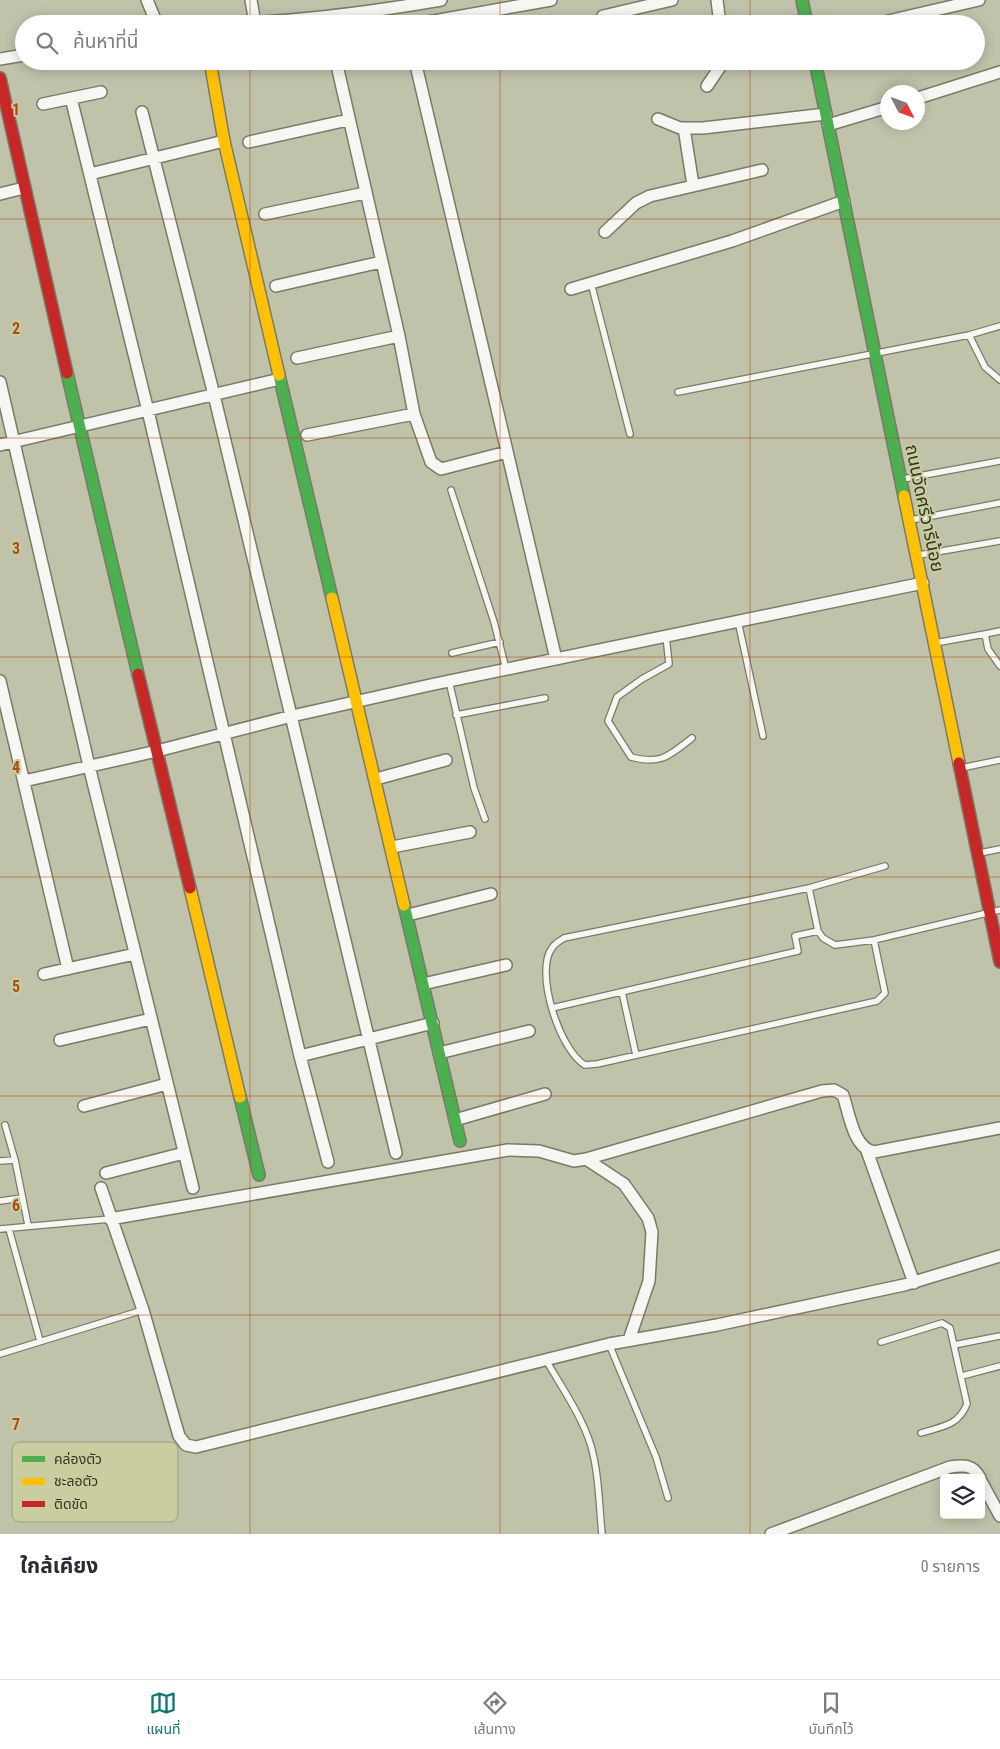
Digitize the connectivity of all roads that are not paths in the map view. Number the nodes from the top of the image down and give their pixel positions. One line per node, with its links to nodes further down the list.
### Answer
1 (147, 0): 9 (street)
2 (251, 0): 10 (street)
3 (441, 0): 11 (street)
4 (551, 0): 12 (street)
5 (672, 0): 13 (street)
6 (717, 0): 14 (street)
7 (802, 0): 15 (street)
8 (980, 0): 16 (street)
9 (153, 15)
10 (254, 15)
11 (350, 15)
12 (467, 15)
13 (608, 15)
14 (719, 15)
15 (805, 15)
16 (915, 15)
17 (15, 56): 18 (street)
18 (0, 59)
19 (211, 70): 37 (street)
20 (338, 70): 34 (street)
21 (417, 70): 71 (street)
22 (718, 70): 26 (street)
23 (817, 70): 35 (street, ถนนวัดศรีวารีน้อย)
24 (1000, 72): 28 (street)
25 (0, 78): 43 (street)
26 (708, 86)
27 (101, 92): 29 (street)
28 (925, 96)
29 (71, 98): 30 (street); 41 (street)
30 (43, 104)
31 (880, 109): 35 (street)
32 (142, 112): 39 (street)
33 (658, 119): 36 (street)
34 (348, 120): 38 (street); 44 (street)
35 (827, 120): 36 (street); 46 (street, ถนนวัดศรีวารีน้อย)
36 (684, 128): 42 (street)
37 (224, 141): 39 (street); 58 (street)
38 (249, 142)
39 (154, 160): 41 (street); 62 (street)
40 (762, 170): 42 (street)
41 (90, 174): 64 (street)
42 (693, 185): 48 (street)
43 (24, 188): 45 (street); 66 (street)
44 (365, 193): 47 (street); 49 (street)
45 (0, 194)
46 (844, 201): 50 (street); 56 (street, ถนนวัดศรีวารีน้อย)
47 (266, 214)
48 (605, 232)
49 (382, 262): 51 (street); 55 (street)
50 (591, 283): 52 (street); 67 (lane)
51 (276, 286)
52 (571, 289)
53 (1000, 326): 54 (lane)
54 (970, 335): 56 (lane); 59 (lane)
55 (399, 336): 57 (street); 65 (street)
56 (876, 354): 61 (lane); 73 (street, ถนนวัดศรีวารีน้อย)
57 (297, 358)
58 (280, 379): 62 (street); 93 (street)
59 (1000, 380)
60 (0, 382): 63 (street)
61 (678, 392)
62 (214, 395): 64 (street); 95 (street)
63 (2, 399): 69 (street)
64 (148, 411): 66 (street); 96 (street)
65 (414, 414): 68 (street); 71 (street)
66 (78, 427): 69 (street); 99 (street)
67 (630, 434)
68 (307, 435)
69 (14, 442): 70 (street); 102 (street)
70 (0, 445)
71 (507, 452): 87 (street)
72 (1000, 461): 73 (lane)
73 (901, 479): 76 (street, ถนนวัดศรีวารีน้อย)
74 (451, 490): 84 (lane)
75 (1000, 503): 76 (lane)
76 (910, 520): 78 (street, ถนนวัดศรีวารีน้อย)
77 (1000, 541): 78 (lane)
78 (917, 556): 79 (street, ถนนวัดศรีวารีน้อย)
79 (923, 583): 80 (street); 85 (street, ถนนวัดศรีวารีน้อย)
80 (738, 621): 83 (street); 97 (lane)
81 (1000, 631): 82 (lane)
82 (984, 634): 85 (lane); 88 (lane)
83 (666, 636): 87 (street); 98 (lane)
84 (500, 642): 86 (lane); 89 (lane)
85 (935, 643): 103 (street, ถนนวัดศรีวารีน้อย)
86 (452, 653)
87 (556, 659): 89 (street)
88 (1000, 666)
89 (506, 669): 90 (street)
90 (449, 680): 93 (street); 94 (lane)
91 (0, 681): 105 (street)
92 (545, 698): 94 (lane)
93 (357, 701): 95 (street); 104 (street)
94 (456, 715): 106 (lane)
95 (292, 716): 96 (street); 129 (street)
96 (224, 734): 99 (street); 133 (street)
97 (763, 736)
98 (692, 738)
99 (157, 752): 102 (street); 149 (street)
100 (446, 760): 104 (street)
101 (1000, 760): 103 (lane)
102 (88, 766): 105 (street); 118 (street)
103 (961, 768): 110 (street, ถนนวัดศรีวารีน้อย)
104 (376, 779): 108 (street)
105 (24, 780): 121 (street)
106 (485, 818)
107 (470, 832): 108 (street)
108 (392, 847): 115 (street)
109 (1000, 849): 110 (lane)
110 (978, 854): 114 (street, ถนนวัดศรีวารีน้อย)
111 (885, 866): 112 (lane)
112 (809, 888): 116 (lane); 125 (lane)
113 (491, 894): 115 (street)
114 (995, 911): 117 (lane); 119 (street, ถนนวัดศรีวารีน้อย)
115 (408, 916): 123 (street)
116 (818, 930): 117 (lane); 124 (lane)
117 (874, 940): 132 (lane)
118 (135, 954): 121 (street); 126 (street)
119 (1000, 962)
120 (506, 965): 123 (street)
121 (68, 969): 122 (street)
122 (44, 974)
123 (424, 984): 127 (street)
124 (622, 992): 125 (lane); 132 (lane)
125 (552, 1008): 132 (lane)
126 (151, 1019): 130 (street); 134 (street)
127 (433, 1023): 129 (street); 131 (street)
128 (529, 1031): 131 (street)
129 (368, 1039): 133 (street); 143 (street)
130 (60, 1040)
131 (439, 1053): 137 (street)
132 (636, 1055)
133 (300, 1056): 147 (street)
134 (167, 1084): 136 (street); 142 (street)
135 (545, 1094): 137 (street)
136 (84, 1106)
137 (455, 1120): 140 (street)
138 (5, 1125): 145 (lane)
139 (1000, 1128): 141 (street)
140 (460, 1141)
141 (867, 1151): 144 (street); 159 (street)
142 (184, 1153): 148 (street); 151 (street)
143 (396, 1153)
144 (586, 1159): 154 (street); 162 (street)
145 (15, 1160): 146 (lane); 152 (lane)
146 (0, 1161)
147 (328, 1162)
148 (106, 1173)
149 (259, 1175)
150 (101, 1188): 154 (street)
151 (193, 1188)
152 (22, 1198): 153 (lane); 155 (lane)
153 (0, 1201)
154 (110, 1219): 155 (lane); 160 (street)
155 (28, 1225): 157 (lane)
156 (0, 1229): 157 (lane)
157 (9, 1229): 163 (lane)
158 (1000, 1256): 159 (street)
159 (914, 1282): 162 (street)
160 (142, 1310): 163 (lane); 168 (street)
161 (1000, 1336): 166 (lane)
162 (629, 1340): 165 (street)
163 (40, 1341): 167 (lane)
164 (881, 1342): 166 (lane)
165 (608, 1344): 168 (street); 174 (lane)
166 (954, 1344): 170 (lane)
167 (0, 1354)
168 (546, 1360): 176 (lane)
169 (1000, 1366): 170 (lane)
170 (962, 1376): 171 (lane)
171 (921, 1433)
172 (977, 1474): 177 (street)
173 (985, 1488): 175 (street)
174 (668, 1498)
175 (1000, 1516)
176 (602, 1534)
177 (771, 1534)

